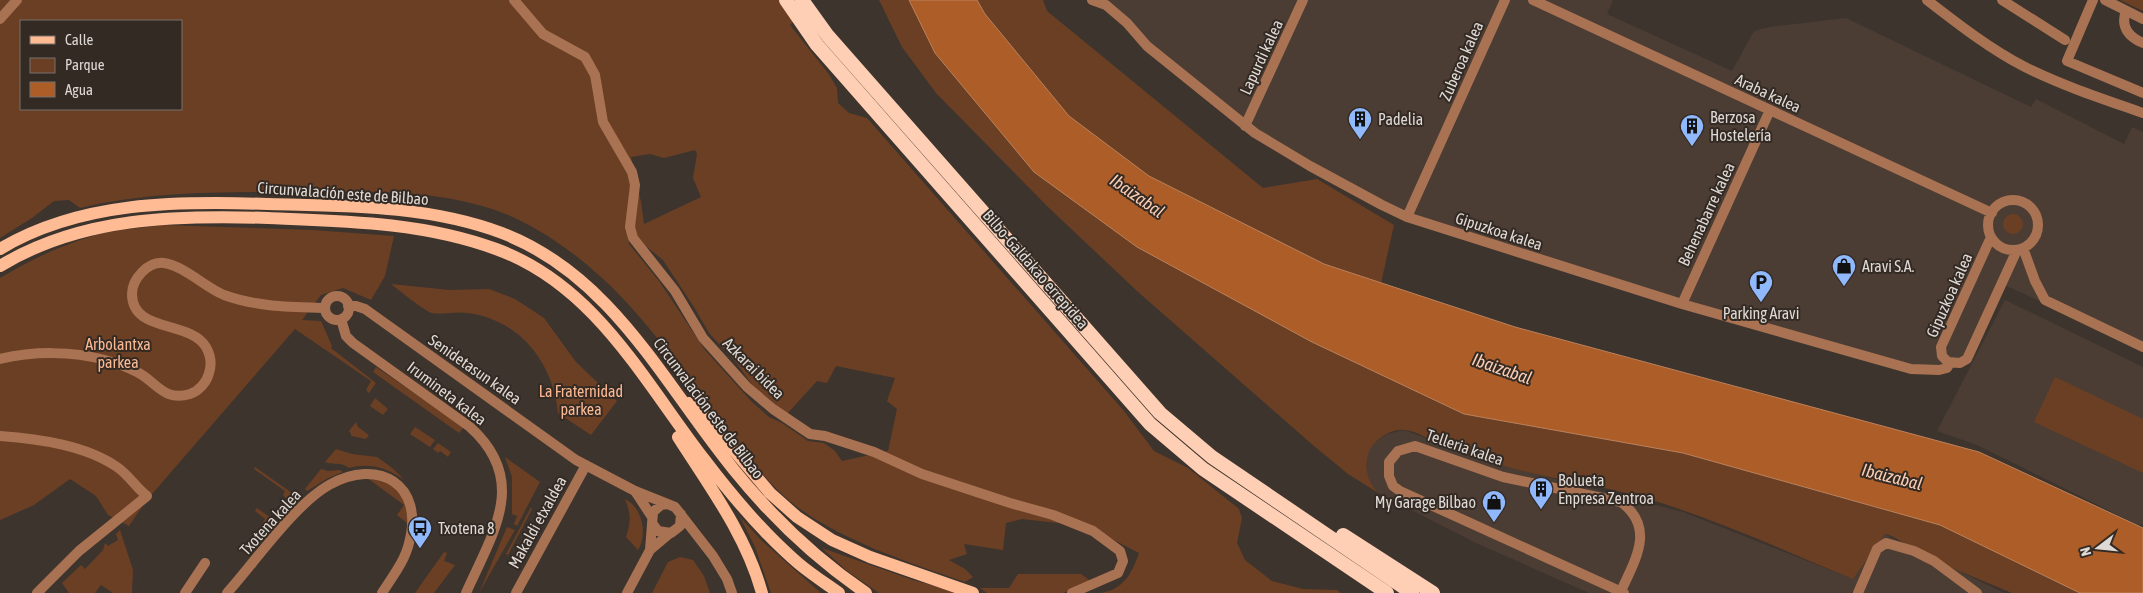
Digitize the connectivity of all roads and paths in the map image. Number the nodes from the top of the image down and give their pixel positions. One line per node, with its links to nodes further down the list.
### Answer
1 (17, 0): 14 (street)
2 (514, 0): 62 (street, Azkarai bidea)
3 (786, 0): 44 (highway, Bilbo-Galdakao errepidea)
4 (802, 0): 42 (highway, Bilbo-Galdakao errepidea)
5 (1303, 0): 21 (street, Lapurdi kalea)
6 (1505, 0): 23 (street, Zuberoa kalea)
7 (1532, 0): 19 (street, Araba kalea)
8 (1927, 0): 20 (street)
9 (2002, 0): 16 (street)
10 (2093, 0): 18 (street)
11 (2104, 0): 13 (street)
12 (1097, 1): 21 (street, Gipuzkoa kalea)
13 (2126, 11): 15 (street); 17 (street)
14 (0, 19)
15 (2143, 19)
16 (2064, 40)
17 (2143, 43)
18 (2143, 93)
19 (1770, 110): 22 (street, Araba kalea); 28 (street, Behenabarre kalea)
20 (2143, 113)
21 (1245, 126): 23 (street, Gipuzkoa kalea)
22 (1992, 212): 24 (street); 26 (street)
23 (1407, 216): 28 (street, Gipuzkoa kalea)
24 (1991, 237): 26 (street); 35 (street, Gipuzkoa kalea)
25 (0, 249): 36 (main road, Circunvalación este de Bilbao)
26 (2020, 249): 33 (street); 35 (street, Gipuzkoa kalea)
27 (0, 266): 32 (main road, Circunvalación este de Bilbao)
28 (1682, 304): 35 (street, Gipuzkoa kalea)
29 (348, 306): 30 (street); 31 (street); 38 (street, Senidetasun kalea)
30 (325, 308): 31 (street); 34 (street)
31 (342, 319): 54 (street, Irumineta kalea)
32 (606, 328): 58 (main road); 59 (main road, Circunvalación este de Bilbao)
33 (2143, 347)
34 (0, 359)
35 (1950, 363)
36 (677, 394): 60 (main road, Circunvalación este de Bilbao); 61 (main road)
37 (0, 436): 50 (street)
38 (586, 465): 39 (street, Senidetasun kalea); 55 (street, Makaldi etxaldea)
39 (635, 491): 40 (street, Senidetasun kalea); 43 (street, Senidetasun kalea)
40 (667, 504): 41 (street); 43 (street)
41 (680, 514): 45 (street); 46 (street)
42 (1299, 517): 65 (highway, Bilbo-Galdakao errepidea); 66 (highway)
43 (652, 520): 45 (street); 47 (street)
44 (1291, 529): 63 (highway); 64 (highway)
45 (671, 533): 46 (street); 47 (street)
46 (696, 536): 57 (street)
47 (650, 550): 56 (street)
48 (205, 563): 51 (street)
49 (1622, 592): 49 (street, Telleria kalea)
50 (36, 593)
51 (185, 593)
52 (228, 593): 53 (street, Txotena kalea)
53 (382, 593)
54 (466, 593)
55 (516, 593)
56 (627, 593)
57 (732, 593)
58 (762, 593)
59 (839, 593)
60 (866, 593)
61 (973, 593)
62 (1072, 593)
63 (1371, 593)
64 (1386, 593)
65 (1412, 593)
66 (1433, 593)
67 (1858, 593): 68 (street)
68 (1976, 593)

